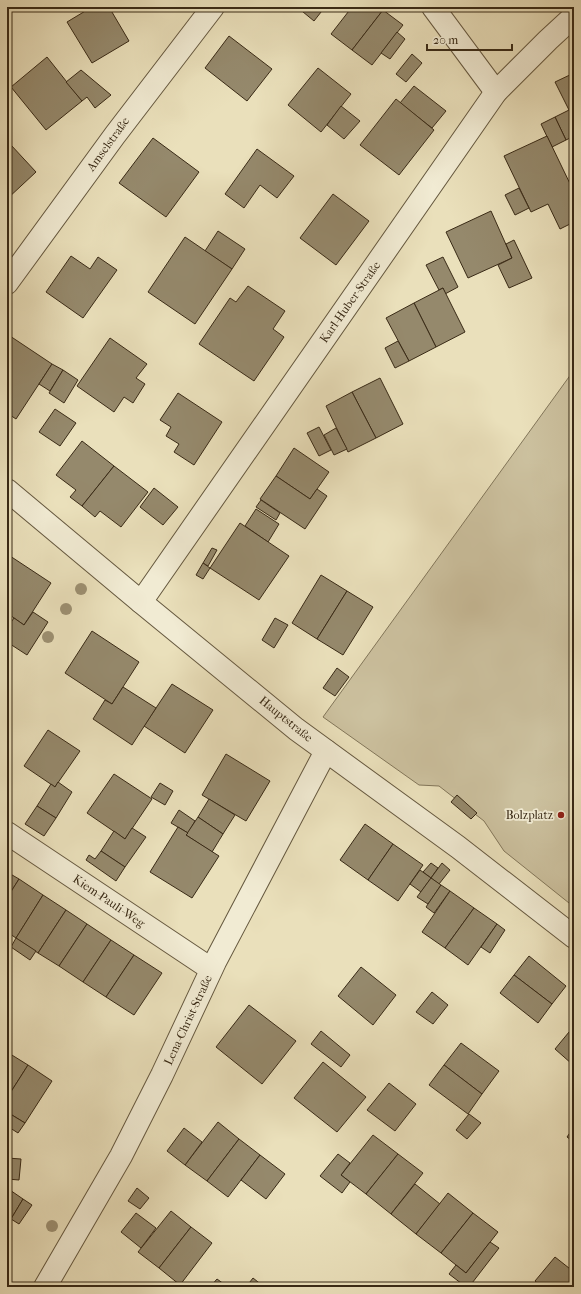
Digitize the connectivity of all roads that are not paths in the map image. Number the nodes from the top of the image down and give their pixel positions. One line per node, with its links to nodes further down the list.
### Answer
1 (212, 7): 5 (street, Amselstraße)
2 (434, 7): 4 (street)
3 (574, 16): 4 (street, Karl-Huber-Straße)
4 (496, 92): 7 (street, Karl-Huber-Straße)
5 (7, 283)
6 (7, 490): 7 (street, Hauptstraße)
7 (141, 602): 8 (street, Hauptstraße)
8 (326, 751): 10 (street, Hauptstraße); 11 (street, Lena-Christ-Straße)
9 (7, 833): 11 (street, Kiem-Pauli-Weg)
10 (574, 937)
11 (212, 969): 12 (street, Lena-Christ-Straße)
12 (45, 1287)

